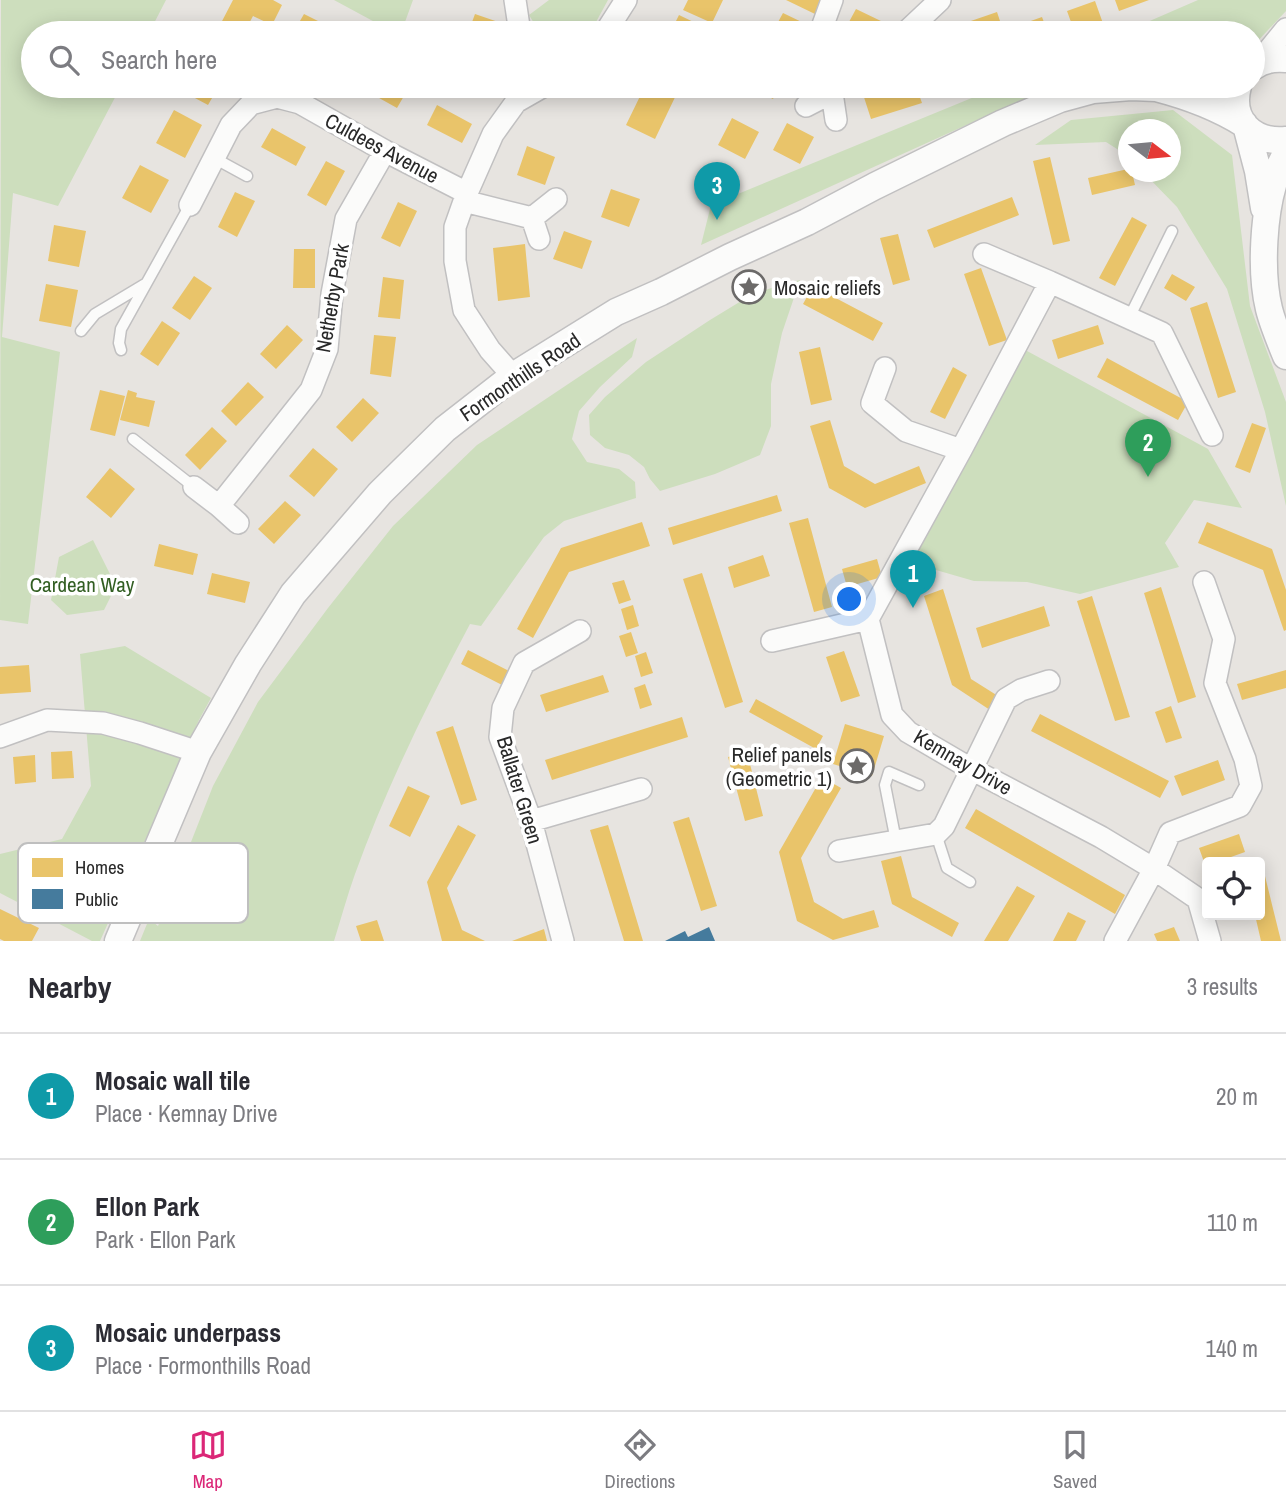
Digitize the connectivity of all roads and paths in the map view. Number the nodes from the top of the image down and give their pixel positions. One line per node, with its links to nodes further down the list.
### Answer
1 (514, 0): 5 (street)
2 (626, 0): 6 (street)
3 (832, 0): 7 (street)
4 (940, 0): 8 (street)
5 (518, 21)
6 (613, 21)
7 (824, 21)
8 (918, 21)
9 (1286, 29): 10 (street)
10 (1265, 54)
11 (1286, 59): 12 (street)
12 (1265, 61)
13 (273, 98): 27 (street, Culdees Avenue)
14 (281, 98): 25 (street, Culdees Avenue)
15 (523, 98): 29 (street)
16 (819, 98): 21 (street)
17 (835, 98): 22 (street)
18 (1064, 98): 44 (street, Formonthills Road)
19 (1188, 98): 23 (street, Formonthills Road)
20 (1236, 98): 23 (street)
21 (806, 106)
22 (836, 120)
23 (1246, 126): 24 (street, Formonthills Road); 33 (street)
24 (1286, 141)
25 (385, 152): 29 (street, Culdees Avenue); 49 (street, Netherby Park)
26 (1286, 153): 33 (street)
27 (214, 158): 28 (lane); 31 (street, Culdees Avenue)
28 (247, 176)
29 (465, 197): 32 (street, Culdees Avenue); 44 (street)
30 (555, 199): 32 (street)
31 (190, 205): 37 (lane)
32 (532, 218): 35 (street)
33 (1266, 220): 42 (street)
34 (1172, 230): 39 (lane)
35 (539, 239)
36 (984, 254): 38 (street)
37 (148, 282): 40 (lane); 41 (lane)
38 (1050, 282): 39 (street); 47 (street)
39 (1129, 318): 45 (street)
40 (81, 331)
41 (121, 350)
42 (1286, 356)
43 (886, 368): 47 (street)
44 (513, 376): 57 (street, Formonthills Road)
45 (1212, 435)
46 (133, 439): 48 (lane)
47 (961, 450): 52 (street)
48 (194, 487): 49 (street)
49 (219, 506): 50 (street)
50 (237, 523)
51 (1204, 582): 66 (street)
52 (868, 619): 54 (street); 58 (street, Kemnay Drive)
53 (580, 631): 61 (street, Ballater Green)
54 (772, 641)
55 (1049, 681): 58 (street)
56 (0, 737): 57 (street)
57 (198, 752): 64 (street, Formonthills Road)
58 (973, 770): 62 (street); 66 (street, Kemnay Drive)
59 (919, 785): 63 (lane)
60 (641, 789): 61 (street)
61 (531, 821): 70 (street, Ballater Green)
62 (936, 834): 63 (street); 67 (lane)
63 (896, 841): 65 (street)
64 (159, 843)
65 (839, 851)
66 (1154, 869): 71 (street); 72 (street, Kemnay Drive)
67 (970, 882)
68 (126, 923): 69 (street, Formonthills Road)
69 (118, 941)
70 (563, 941)
71 (1115, 941)
72 (1210, 941)

